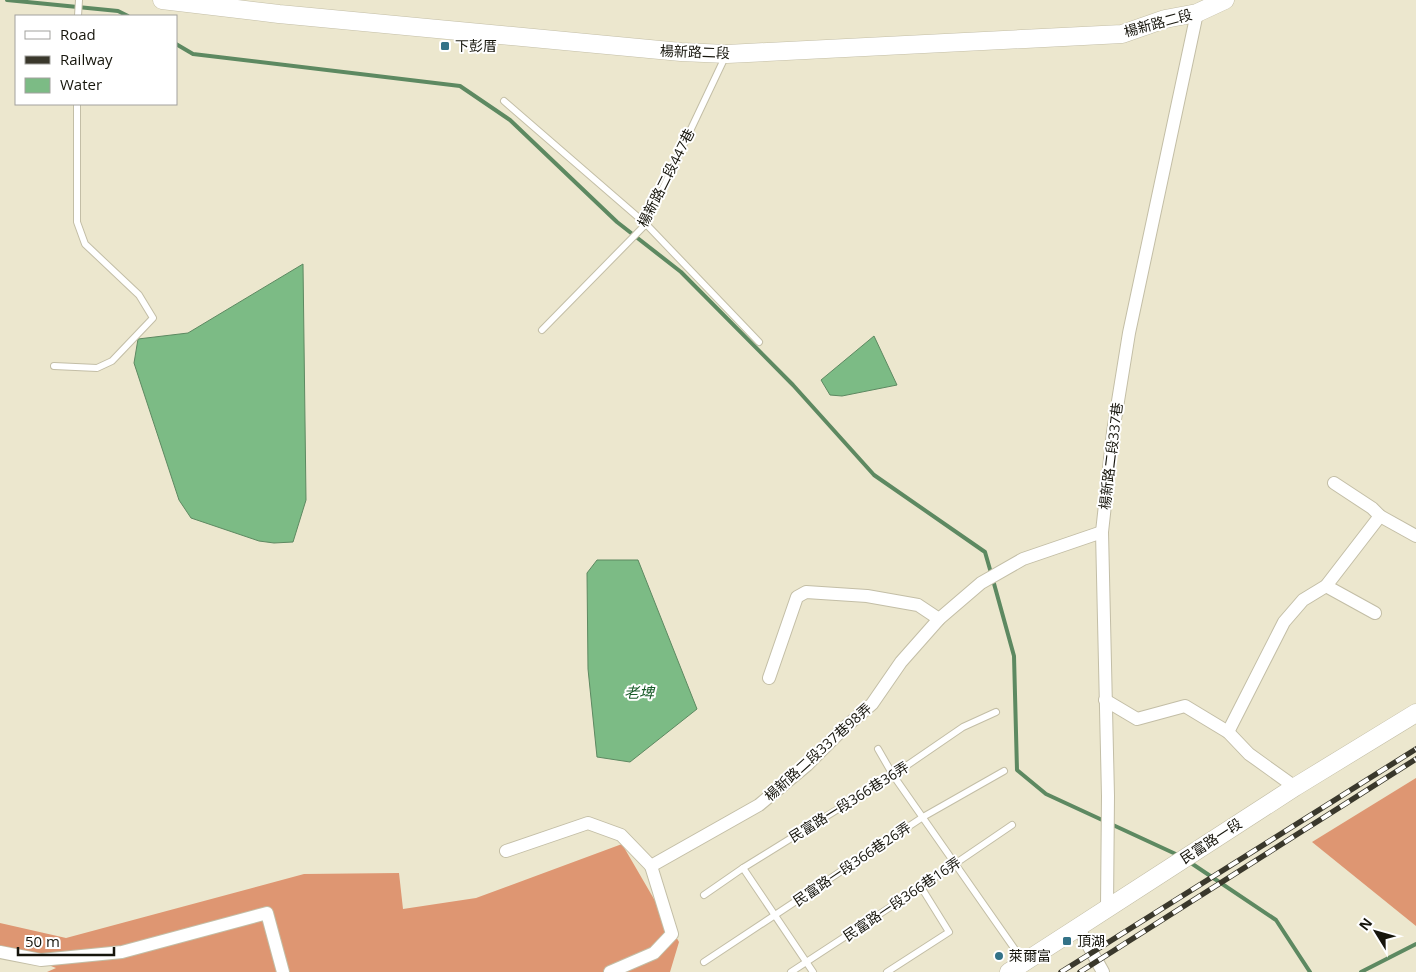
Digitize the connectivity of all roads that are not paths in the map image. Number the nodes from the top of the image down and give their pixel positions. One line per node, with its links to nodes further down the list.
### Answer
1 (79, 0): 5 (lane)
2 (162, 0): 6 (main road, 楊新路二段)
3 (1225, 0): 4 (main road, 楊新路二段)
4 (1197, 14): 6 (main road, 楊新路二段); 15 (street, 楊新路二段337巷)
5 (78, 15)
6 (726, 54): 9 (lane, 楊新路二段447巷)
7 (504, 101): 9 (lane)
8 (77, 105): 12 (lane)
9 (646, 224): 10 (lane, 楊新路二段447巷); 11 (lane)
10 (542, 330)
11 (758, 342)
12 (54, 366)
13 (1334, 483): 14 (street)
14 (1380, 516): 16 (street); 17 (street)
15 (1102, 532): 19 (street, 楊新路二段337巷98弄); 21 (street, 楊新路二段337巷)
16 (1416, 536)
17 (1326, 586): 18 (street); 24 (street)
18 (1375, 613)
19 (939, 619): 20 (street); 33 (street, 楊新路二段337巷98弄)
20 (769, 678)
21 (1105, 700): 24 (street); 37 (street, 楊新路二段337巷)
22 (996, 712): 27 (lane, 民富路一段366巷36弄)
23 (1416, 713): 28 (main road, 民富路一段)
24 (1228, 732): 28 (street)
25 (878, 750): 27 (lane)
26 (1004, 771): 29 (lane, 民富路一段366巷26弄)
27 (894, 775): 29 (lane); 34 (lane, 民富路一段366巷36弄)
28 (1295, 787): 37 (main road, 民富路一段)
29 (923, 817): 32 (lane); 38 (lane, 民富路一段366巷26弄)
30 (1012, 825): 32 (lane, 民富路一段366巷16弄)
31 (506, 851): 33 (street)
32 (955, 864): 35 (lane, 民富路一段366巷16弄); 43 (lane)
33 (651, 866): 45 (street)
34 (743, 868): 36 (lane, 民富路一段366巷36弄); 38 (lane)
35 (921, 887): 42 (lane, 民富路一段366巷16弄); 48 (lane)
36 (704, 895)
37 (1107, 907): 39 (main road, 民富路一段)
38 (776, 915): 41 (lane, 民富路一段366巷26弄); 42 (lane)
39 (1078, 927): 43 (main road, 民富路一段); 50 (street)
40 (0, 952): 44 (street)
41 (704, 962)
42 (806, 962): 46 (lane, 民富路一段366巷16弄); 47 (lane)
43 (1024, 962): 49 (main road, 民富路一段)
44 (283, 972)
45 (610, 972)
46 (791, 972)
47 (813, 972)
48 (887, 972)
49 (1009, 972)
50 (1103, 972)

